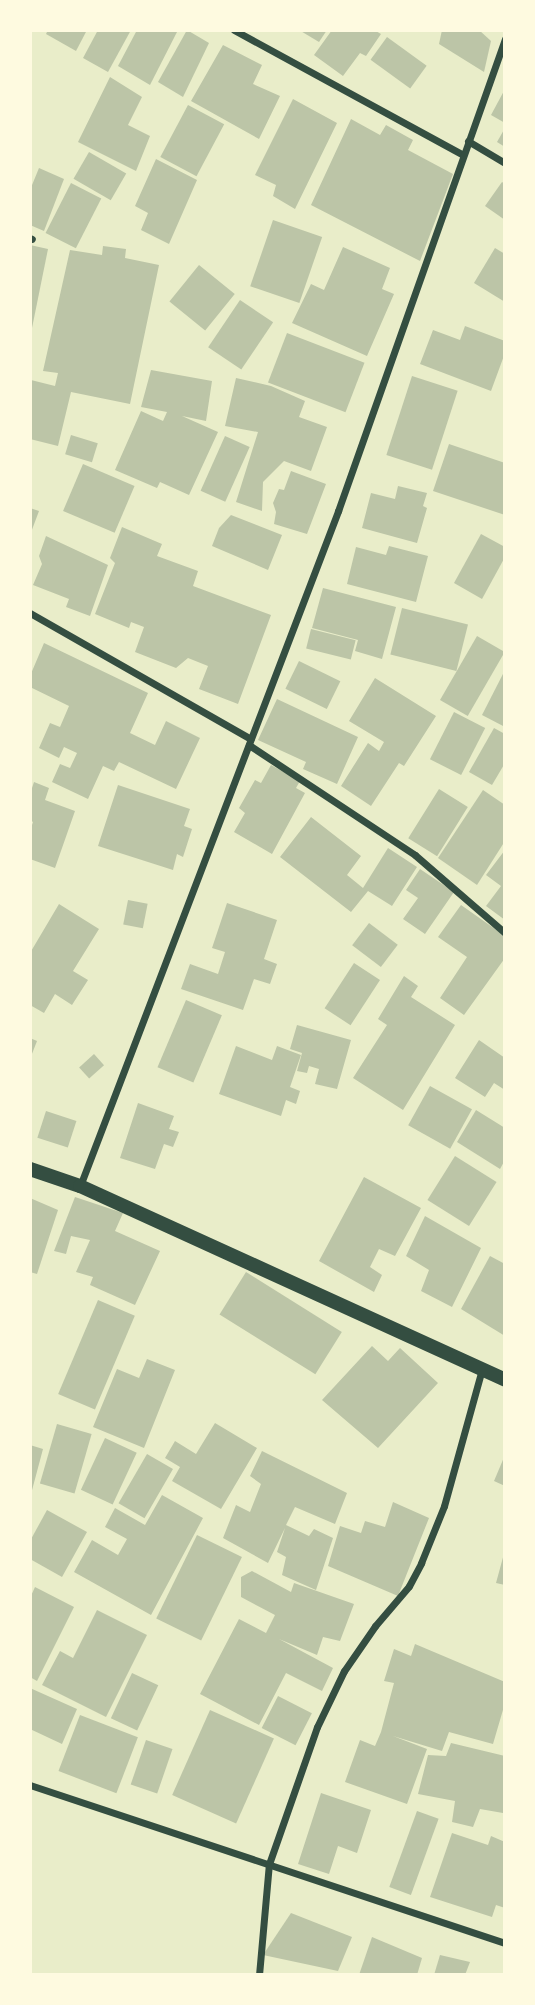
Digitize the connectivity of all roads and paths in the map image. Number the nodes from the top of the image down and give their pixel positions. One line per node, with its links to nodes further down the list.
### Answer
1 (234, 30): 4 (street)
2 (505, 38): 3 (street)
3 (468, 141): 4 (street); 5 (street)
4 (463, 155): 7 (street)
5 (505, 163)
6 (30, 613): 7 (street)
7 (250, 742): 8 (street); 10 (street)
8 (505, 933)
9 (30, 1169): 10 (main road)
10 (80, 1186): 11 (main road)
11 (482, 1368): 12 (main road); 14 (street)
12 (505, 1380)
13 (30, 1785): 14 (street)
14 (269, 1864): 15 (street); 16 (street)
15 (505, 1943)
16 (258, 1975)

